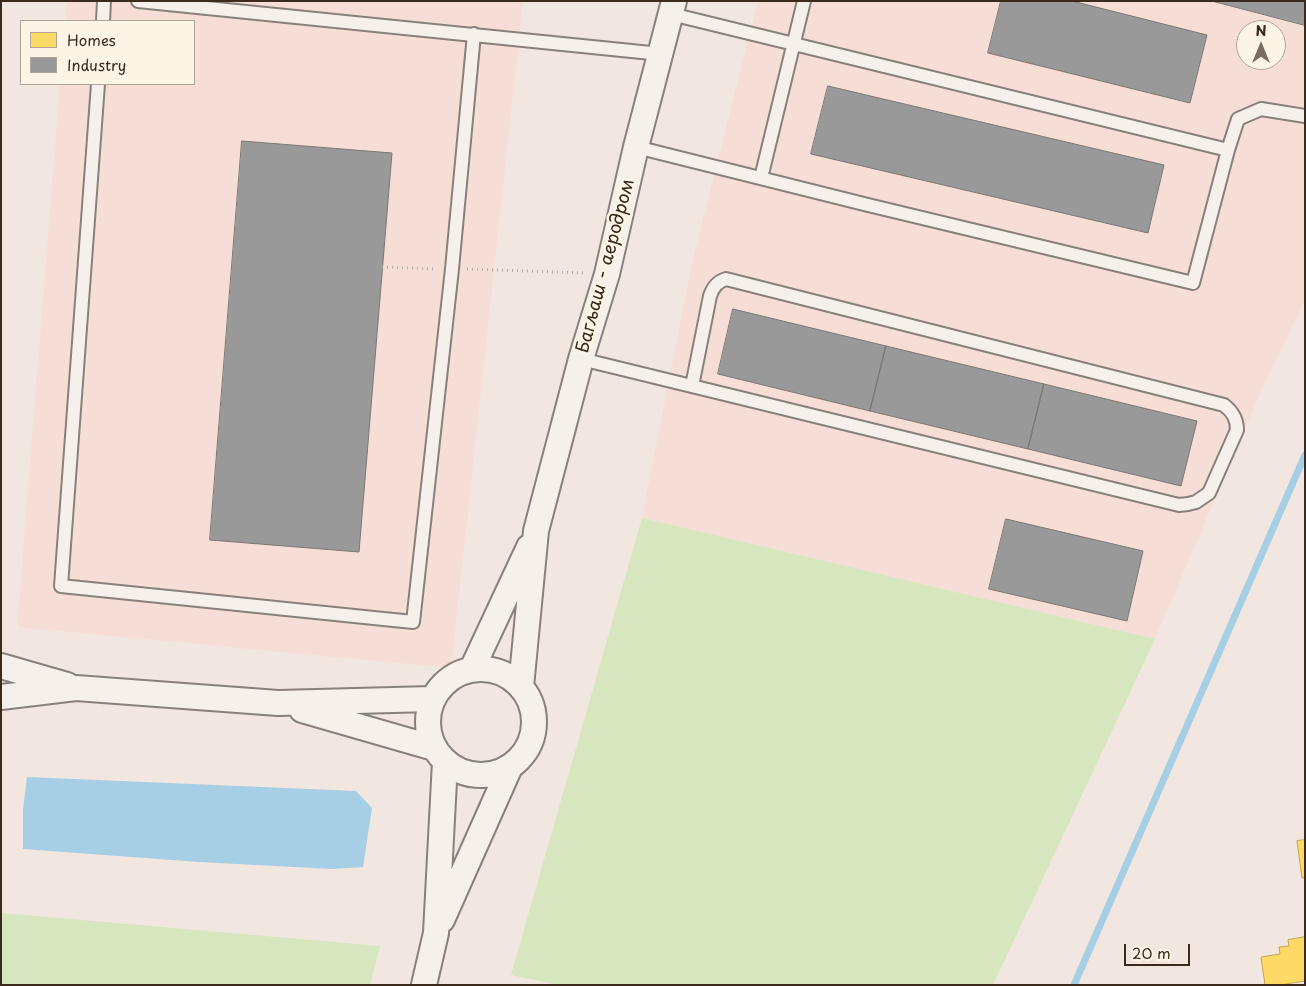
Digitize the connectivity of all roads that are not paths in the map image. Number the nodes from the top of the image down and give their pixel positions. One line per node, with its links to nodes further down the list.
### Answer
1 (104, 1): 5 (lane)
2 (138, 1): 6 (lane)
3 (804, 1): 7 (lane)
4 (673, 7): 7 (lane); 8 (street, Багљаш - аеродром)
5 (103, 20)
6 (474, 34): 8 (lane); 9 (lane)
7 (794, 43): 12 (lane); 13 (lane)
8 (661, 54): 11 (street, Багљаш - аеродром)
9 (98, 85)
10 (1305, 116): 12 (lane)
11 (636, 147): 13 (lane); 14 (street, Багљаш - аеродром)
12 (1228, 150): 13 (lane)
13 (761, 178)
14 (581, 359): 15 (lane); 16 (street, Багљаш - аеродром)
15 (692, 386): 15 (lane)
16 (536, 531): 18 (street, Багљаш - аеродром); 19 (street, Багљаш - аеродром)
17 (1, 666): 20 (street)
18 (472, 669): 19 (street); 22 (street)
19 (521, 687): 25 (street)
20 (76, 688): 21 (street); 23 (street)
21 (1, 697)
22 (432, 700): 23 (street); 24 (street)
23 (278, 703): 24 (street)
24 (439, 755): 25 (street); 26 (street)
25 (510, 767): 26 (street)
26 (436, 933): 27 (street)
27 (424, 985)

